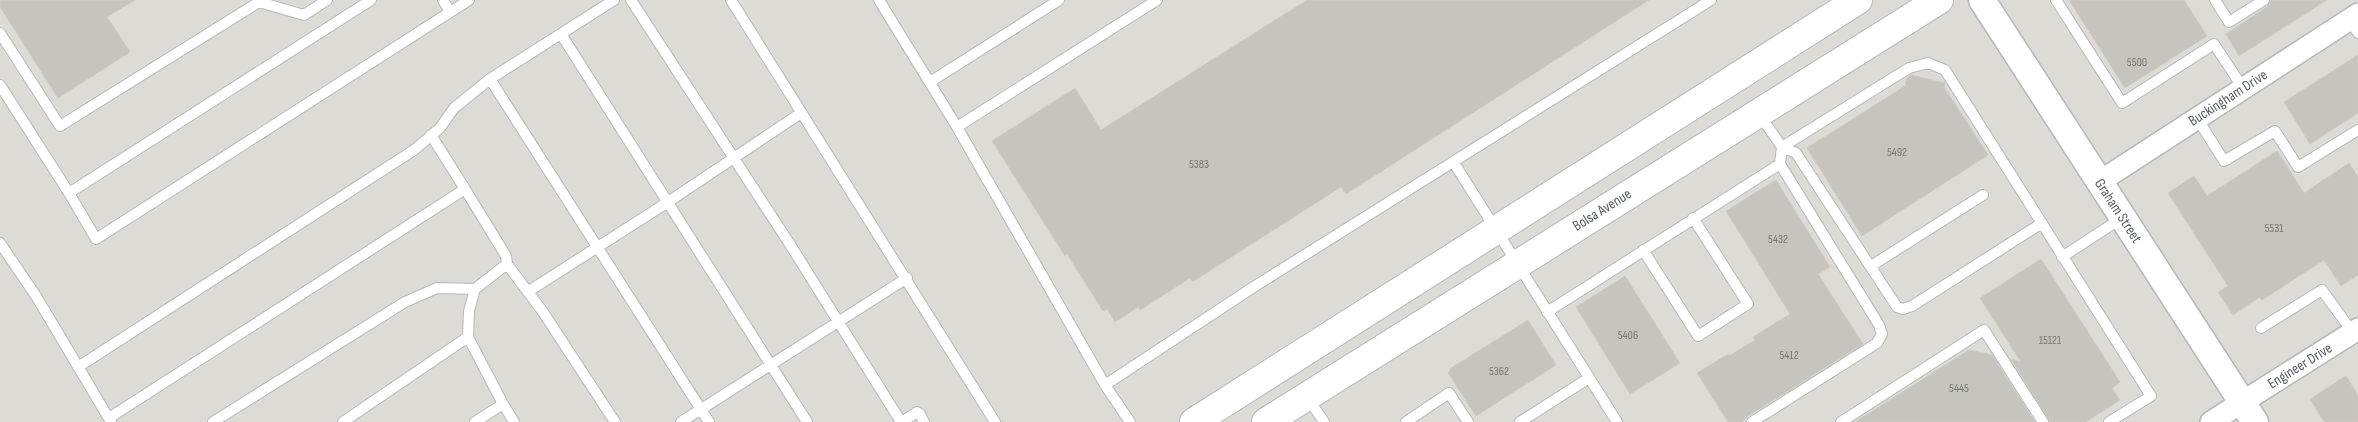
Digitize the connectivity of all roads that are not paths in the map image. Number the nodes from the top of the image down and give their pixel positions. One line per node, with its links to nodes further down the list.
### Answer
1 (327, 0): 20 (lane)
2 (371, 0): 38 (lane)
3 (443, 0): 18 (lane)
4 (469, 0): 18 (lane)
5 (614, 0): 21 (lane)
6 (631, 0): 33 (lane)
7 (731, 0): 26 (lane)
8 (1059, 0): 23 (lane)
9 (1158, 0): 29 (lane)
10 (1711, 0): 34 (lane)
11 (1858, 0): 44 (main road)
12 (1939, 0): 27 (main road, Bolsa Avenue)
13 (1982, 0): 36 (street, Graham Street)
14 (2056, 0): 25 (lane)
15 (2215, 0): 16 (lane)
16 (2264, 0)
17 (882, 1): 23 (lane)
18 (450, 12): 38 (lane)
19 (2355, 22): 25 (street, Buckingham Drive)
20 (0, 33)
21 (561, 34): 22 (lane); 40 (lane)
22 (490, 79): 31 (lane); 46 (lane)
23 (930, 82): 29 (lane)
24 (0, 84): 38 (lane)
25 (2243, 88): 28 (street, Buckingham Drive)
26 (801, 113): 33 (lane); 52 (lane)
27 (1758, 113): 32 (lane); 50 (main road, Bolsa Avenue)
28 (2197, 118): 30 (lane); 36 (street, Buckingham Drive)
29 (957, 127): 63 (lane)
30 (2358, 130)
31 (431, 135): 37 (lane); 61 (lane)
32 (1782, 147): 35 (lane); 43 (lane); 51 (lane)
33 (733, 158): 40 (lane); 56 (lane)
34 (1454, 162): 44 (lane); 63 (lane)
35 (1780, 164): 41 (lane); 88 (lane)
36 (2099, 182): 42 (street, Graham Street)
37 (465, 189): 49 (lane); 68 (lane)
38 (69, 193)
39 (1983, 195): 51 (lane)
40 (668, 202): 46 (lane); 60 (lane)
41 (1693, 218): 47 (lane); 47 (lane)
42 (2122, 218): 48 (lane); 67 (street, Graham Street)
43 (2042, 223): 48 (lane); 51 (lane)
44 (1495, 231): 50 (lane); 81 (main road)
45 (0, 244): 61 (lane)
46 (599, 247): 54 (lane); 66 (lane)
47 (1643, 250): 55 (lane)
48 (2062, 257): 91 (lane)
49 (507, 264): 53 (lane); 54 (lane)
50 (1516, 264): 55 (lane); 64 (main road, Bolsa Avenue)
51 (1871, 266)
52 (907, 278): 56 (lane); 79 (lane)
53 (475, 289): 59 (lane); 69 (lane)
54 (529, 291): 73 (lane)
55 (1547, 312): 62 (lane)
56 (839, 321): 60 (lane); 77 (lane)
57 (2261, 328): 58 (lane)
58 (2356, 331): 67 (street, Engineer Drive)
59 (468, 337): 65 (lane); 70 (lane)
60 (770, 366): 66 (lane); 76 (lane)
61 (78, 367): 68 (lane)
62 (1589, 378): 86 (lane); 87 (lane)
63 (1106, 384): 80 (lane)
64 (1306, 396): 82 (main road, Bolsa Avenue); 83 (lane)
65 (503, 404): 71 (lane); 72 (lane)
66 (701, 409): 74 (lane); 75 (lane)
67 (2249, 412): 92 (street, Engineer Drive)
68 (110, 420)
69 (213, 422)
70 (343, 422)
71 (475, 422)
72 (514, 422)
73 (615, 422)
74 (681, 422)
75 (709, 422)
76 (807, 422)
77 (901, 422): 78 (lane)
78 (924, 422)
79 (995, 422)
80 (1130, 422)
81 (1194, 422)
82 (1266, 422)
83 (1324, 422)
84 (1406, 422): 85 (lane)
85 (1468, 422)
86 (1520, 422)
87 (1617, 422)
88 (1752, 422)
89 (1841, 422): 90 (lane)
90 (2043, 422)
91 (2109, 422)
92 (2211, 422)

